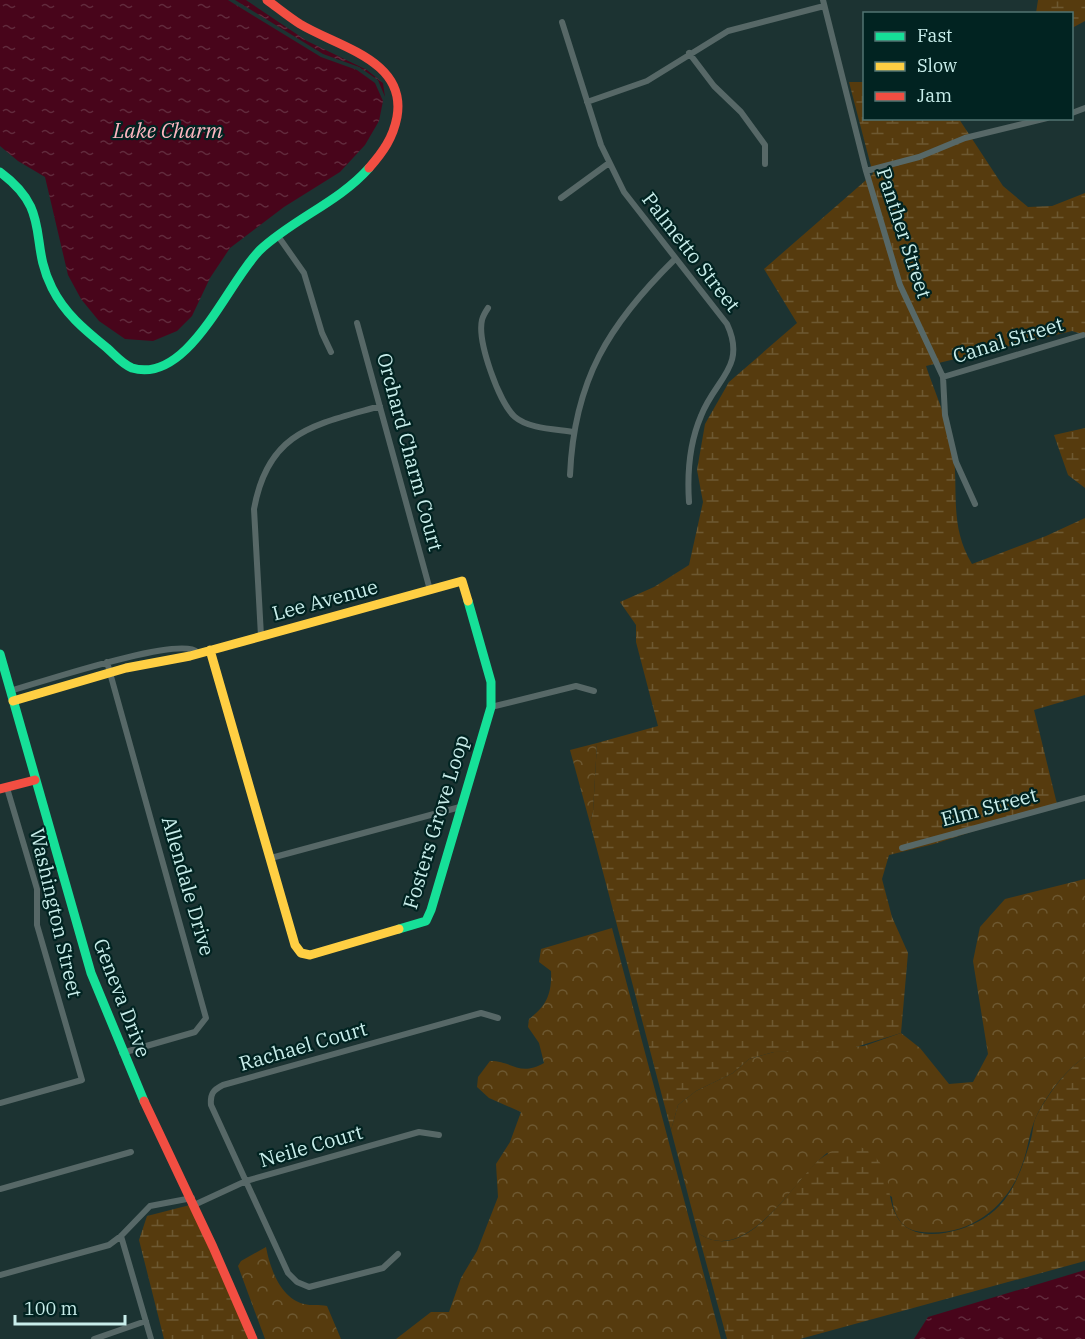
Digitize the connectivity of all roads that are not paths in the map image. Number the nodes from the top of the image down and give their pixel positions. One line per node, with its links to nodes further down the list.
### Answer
1 (267, 0): 12 (street)
2 (824, 3): 4 (street); 9 (street, Panther Street)
3 (562, 22): 5 (street, Palmetto Street)
4 (689, 53): 5 (street); 8 (street)
5 (587, 102): 7 (street, Palmetto Street)
6 (1039, 120): 9 (street)
7 (609, 163): 11 (street); 13 (street, Palmetto Street)
8 (765, 164)
9 (866, 171): 18 (street, Panther Street)
10 (2, 175): 12 (street)
11 (561, 198)
12 (278, 236): 17 (street)
13 (675, 260): 20 (street); 22 (street, Palmetto Street)
14 (488, 308): 20 (street)
15 (357, 323): 19 (street, Orchard Charm Court)
16 (1083, 335): 18 (street, Canal Street)
17 (331, 352)
18 (943, 377): 23 (street, Panther Street)
19 (380, 406): 25 (street, Orchard Charm Court); 26 (street)
20 (574, 432): 21 (street)
21 (570, 475)
22 (689, 502)
23 (975, 504)
24 (462, 581): 25 (street, Lee Avenue); 35 (street, Fosters Grove Loop)
25 (430, 590): 26 (street, Lee Avenue)
26 (261, 636): 27 (street, Lee Avenue)
27 (210, 650): 28 (street, Lee Avenue); 41 (street, Fosters Grove Loop)
28 (197, 652): 30 (street, Lee Avenue); 31 (street, Lee Avenue)
29 (0, 654): 32 (street, Geneva Drive)
30 (107, 662): 31 (street); 32 (street, Lee Avenue)
31 (110, 672): 34 (street, Lee Avenue); 43 (street, Allendale Drive)
32 (10, 691): 34 (street, Geneva Drive)
33 (594, 691): 35 (street)
34 (13, 701): 36 (street, Geneva Drive)
35 (491, 707): 39 (street, Fosters Grove Loop)
36 (35, 780): 37 (street); 43 (street, Geneva Drive)
37 (3, 788): 44 (street, Washington Street)
38 (1085, 798): 40 (street, Elm Street)
39 (460, 807): 41 (street); 41 (street, Fosters Grove Loop)
40 (902, 848)
41 (272, 858)
42 (498, 1018): 47 (street, Rachael Court)
43 (122, 1053): 49 (street, Geneva Drive)
44 (0, 1103)
45 (439, 1135): 47 (street, Neile Court)
46 (130, 1152): 48 (street)
47 (246, 1181): 49 (street, Neile Court); 51 (street)
48 (0, 1189)
49 (193, 1201): 50 (street, Neile Court); 56 (street, Geneva Drive)
50 (121, 1236): 52 (street, Neile Court); 53 (street)
51 (398, 1254)
52 (0, 1275)
53 (146, 1320): 54 (street); 55 (street)
54 (94, 1339)
55 (151, 1339)
56 (253, 1339)

